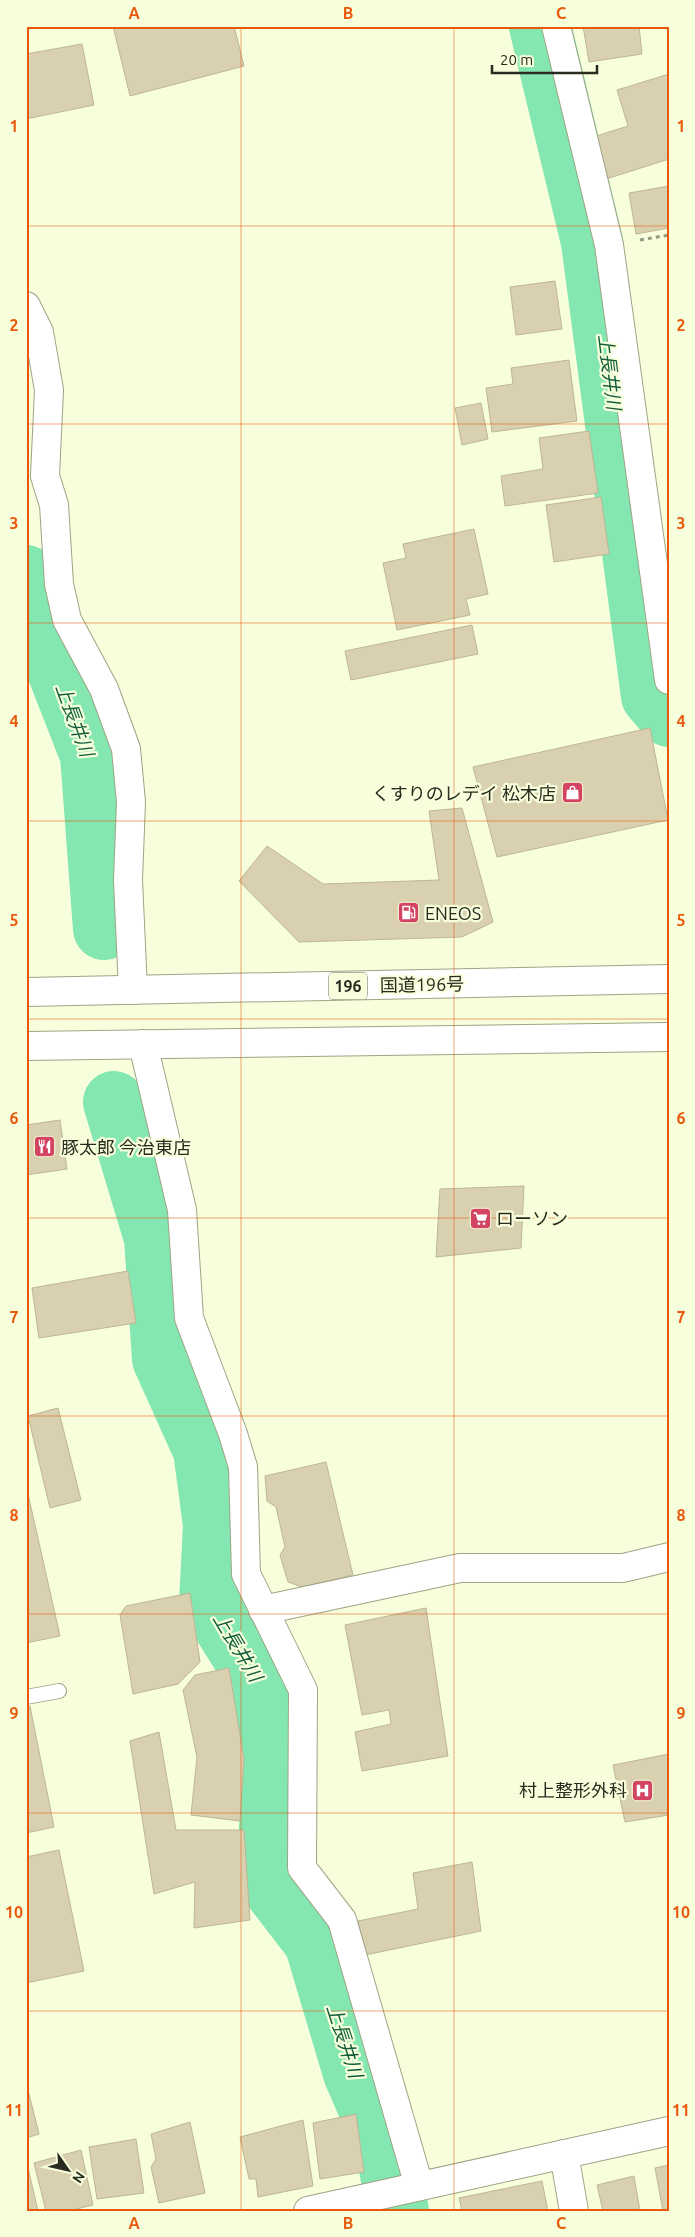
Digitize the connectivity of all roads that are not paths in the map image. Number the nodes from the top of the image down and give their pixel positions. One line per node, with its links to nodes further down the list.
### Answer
1 (556, 26): 4 (main road)
2 (26, 306): 3 (main road)
3 (36, 479): 6 (main road)
4 (669, 680)
5 (669, 979): 6 (main road, 国道196号 / 196)
6 (133, 990): 7 (main road, 国道196号 / 196)
7 (26, 992)
8 (669, 1037): 9 (main road)
9 (143, 1044): 10 (main road); 12 (main road)
10 (26, 1046)
11 (669, 1557): 12 (main road)
12 (263, 1610): 17 (main road)
13 (59, 1691): 14 (lane)
14 (26, 1697)
15 (669, 2131): 16 (main road)
16 (564, 2154): 17 (main road); 19 (main road)
17 (419, 2186): 18 (main road)
18 (308, 2211)
19 (574, 2211)

